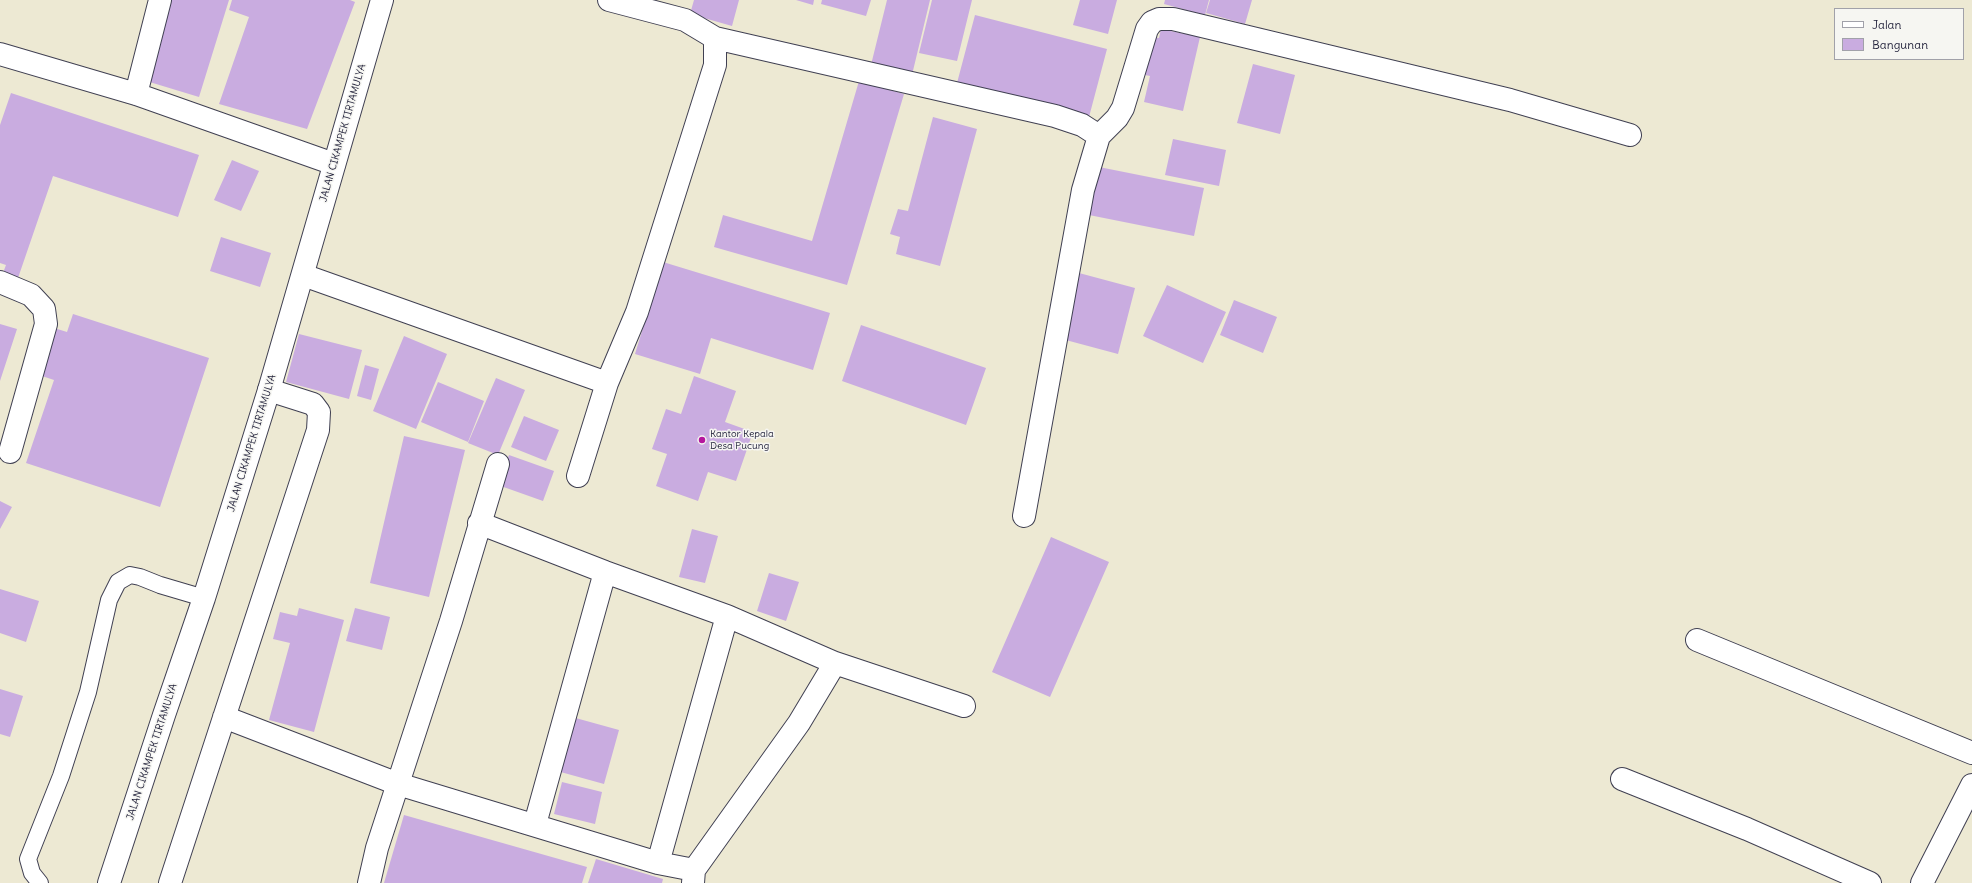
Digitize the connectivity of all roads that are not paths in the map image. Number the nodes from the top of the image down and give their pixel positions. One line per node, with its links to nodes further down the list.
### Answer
1 (160, 0): 6 (street)
2 (382, 0): 9 (street, JALAN CIKAMPEK TIRTAMULYA)
3 (609, 0): 4 (street)
4 (714, 38): 8 (street); 12 (street)
5 (0, 54): 6 (street)
6 (136, 94): 9 (street)
7 (1630, 135): 8 (street)
8 (1099, 136): 17 (street)
9 (334, 164): 10 (street, JALAN CIKAMPEK TIRTAMULYA)
10 (303, 275): 12 (street); 13 (street, JALAN CIKAMPEK TIRTAMULYA)
11 (0, 282): 14 (street)
12 (608, 383): 16 (street)
13 (269, 390): 20 (street, JALAN CIKAMPEK TIRTAMULYA); 25 (street)
14 (10, 452)
15 (498, 464): 18 (street)
16 (578, 476)
17 (1024, 516)
18 (479, 523): 19 (street); 28 (street)
19 (605, 572): 21 (street); 30 (street)
20 (204, 598): 33 (lane); 34 (street, JALAN CIKAMPEK TIRTAMULYA)
21 (727, 616): 23 (street); 31 (street)
22 (1697, 640): 26 (street)
23 (835, 663): 24 (street); 32 (street)
24 (964, 706)
25 (224, 717): 28 (street); 35 (street)
26 (1972, 753)
27 (1622, 780): 37 (street)
28 (398, 784): 30 (street); 36 (street)
29 (1970, 794): 38 (street)
30 (535, 824): 31 (street)
31 (658, 863): 32 (street)
32 (694, 877)
33 (40, 883)
34 (109, 883)
35 (170, 883)
36 (369, 883)
37 (1870, 883)
38 (1922, 883)

